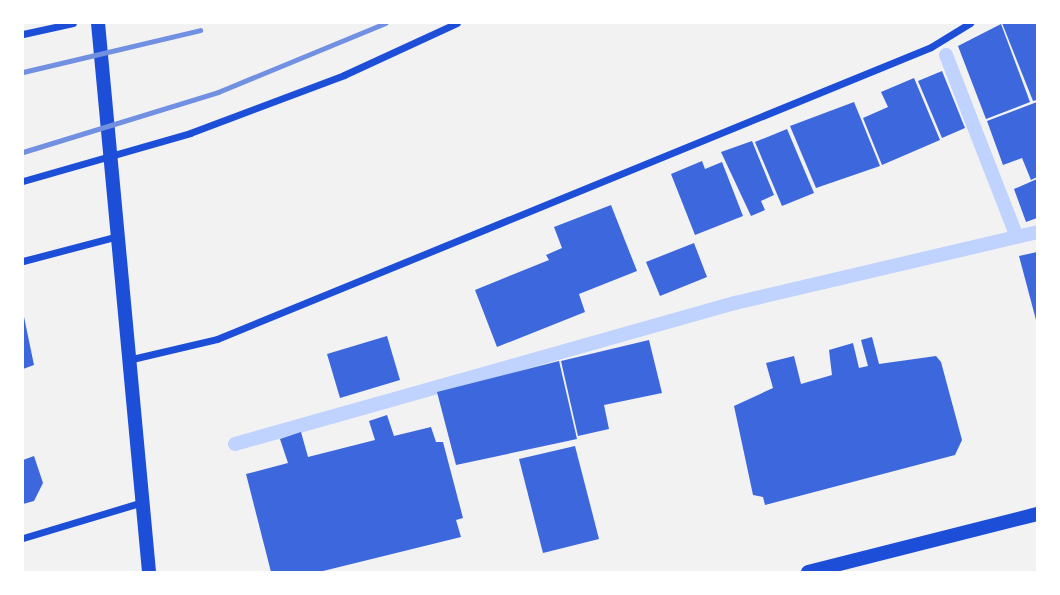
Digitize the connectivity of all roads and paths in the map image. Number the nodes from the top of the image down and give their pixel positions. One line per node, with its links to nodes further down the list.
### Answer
1 (73, 23): 5 (street)
2 (98, 23): 6 (main road)
3 (457, 23): 6 (street)
4 (970, 23): 10 (street)
5 (23, 34)
6 (111, 156): 7 (street); 8 (main road)
7 (23, 181)
8 (118, 236): 9 (street); 10 (main road)
9 (23, 261)
10 (132, 359): 11 (main road)
11 (140, 503): 13 (street); 14 (main road)
12 (1037, 514): 15 (main road)
13 (23, 538)
14 (149, 572)
15 (808, 572)

